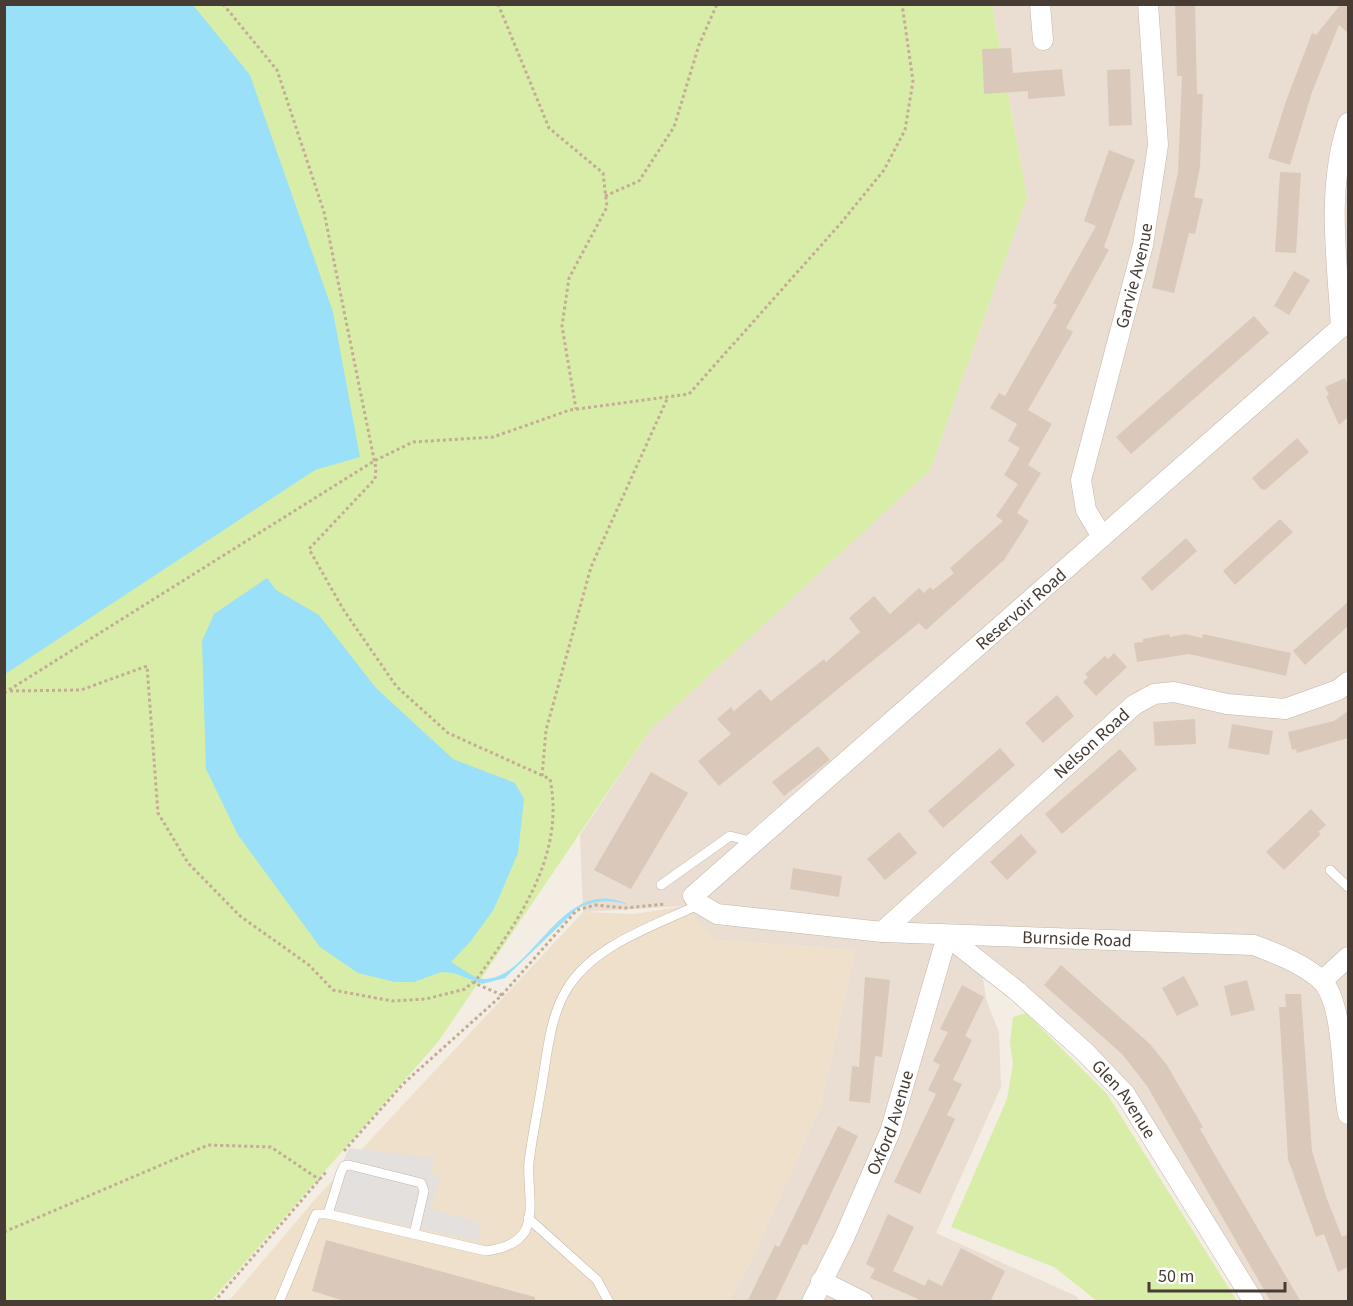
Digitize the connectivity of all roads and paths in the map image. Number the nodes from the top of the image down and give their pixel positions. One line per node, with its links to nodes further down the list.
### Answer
1 (223, 4): 13 (path)
2 (498, 4): 9 (path)
3 (717, 4): 9 (path)
4 (902, 4): 11 (path)
5 (1040, 4): 7 (street)
6 (1148, 4): 14 (street, Garvie Avenue)
7 (1043, 40)
8 (1348, 123): 10 (street)
9 (606, 196): 12 (path)
10 (1345, 324): 14 (street, Reservoir Road)
11 (668, 397): 12 (path); 17 (path)
12 (576, 409): 13 (path)
13 (374, 461): 16 (path); 17 (path)
14 (1102, 537): 18 (street, Reservoir Road)
15 (1348, 682): 23 (street, Nelson Road)
16 (6, 692): 26 (path)
17 (542, 776): 26 (path)
18 (754, 843): 20 (lane); 22 (street, Reservoir Road)
19 (1330, 870): 21 (lane)
20 (661, 885)
21 (1348, 886)
22 (697, 900): 23 (street, Burnside Road); 28 (path); 35 (lane)
23 (882, 932): 24 (street, Burnside Road)
24 (946, 936): 27 (street, Burnside Road); 38 (street, Oxford Avenue); 44 (street, Glen Avenue)
25 (1348, 957): 27 (street)
26 (478, 977): 28 (path)
27 (1323, 981): 29 (street)
28 (502, 995): 31 (path)
29 (1345, 1055): 30 (street)
30 (1348, 1114)
31 (342, 1154)
32 (327, 1171): 33 (path)
33 (320, 1180): 36 (path); 39 (path)
34 (328, 1214): 37 (lane); 37 (lane); 40 (lane)
35 (528, 1218): 37 (lane); 41 (lane)
36 (4, 1232)
37 (414, 1234)
38 (821, 1281): 42 (street, Oxford Avenue); 43 (street)
39 (214, 1302)
40 (279, 1302)
41 (609, 1302)
42 (812, 1302)
43 (863, 1302)
44 (1254, 1302)

